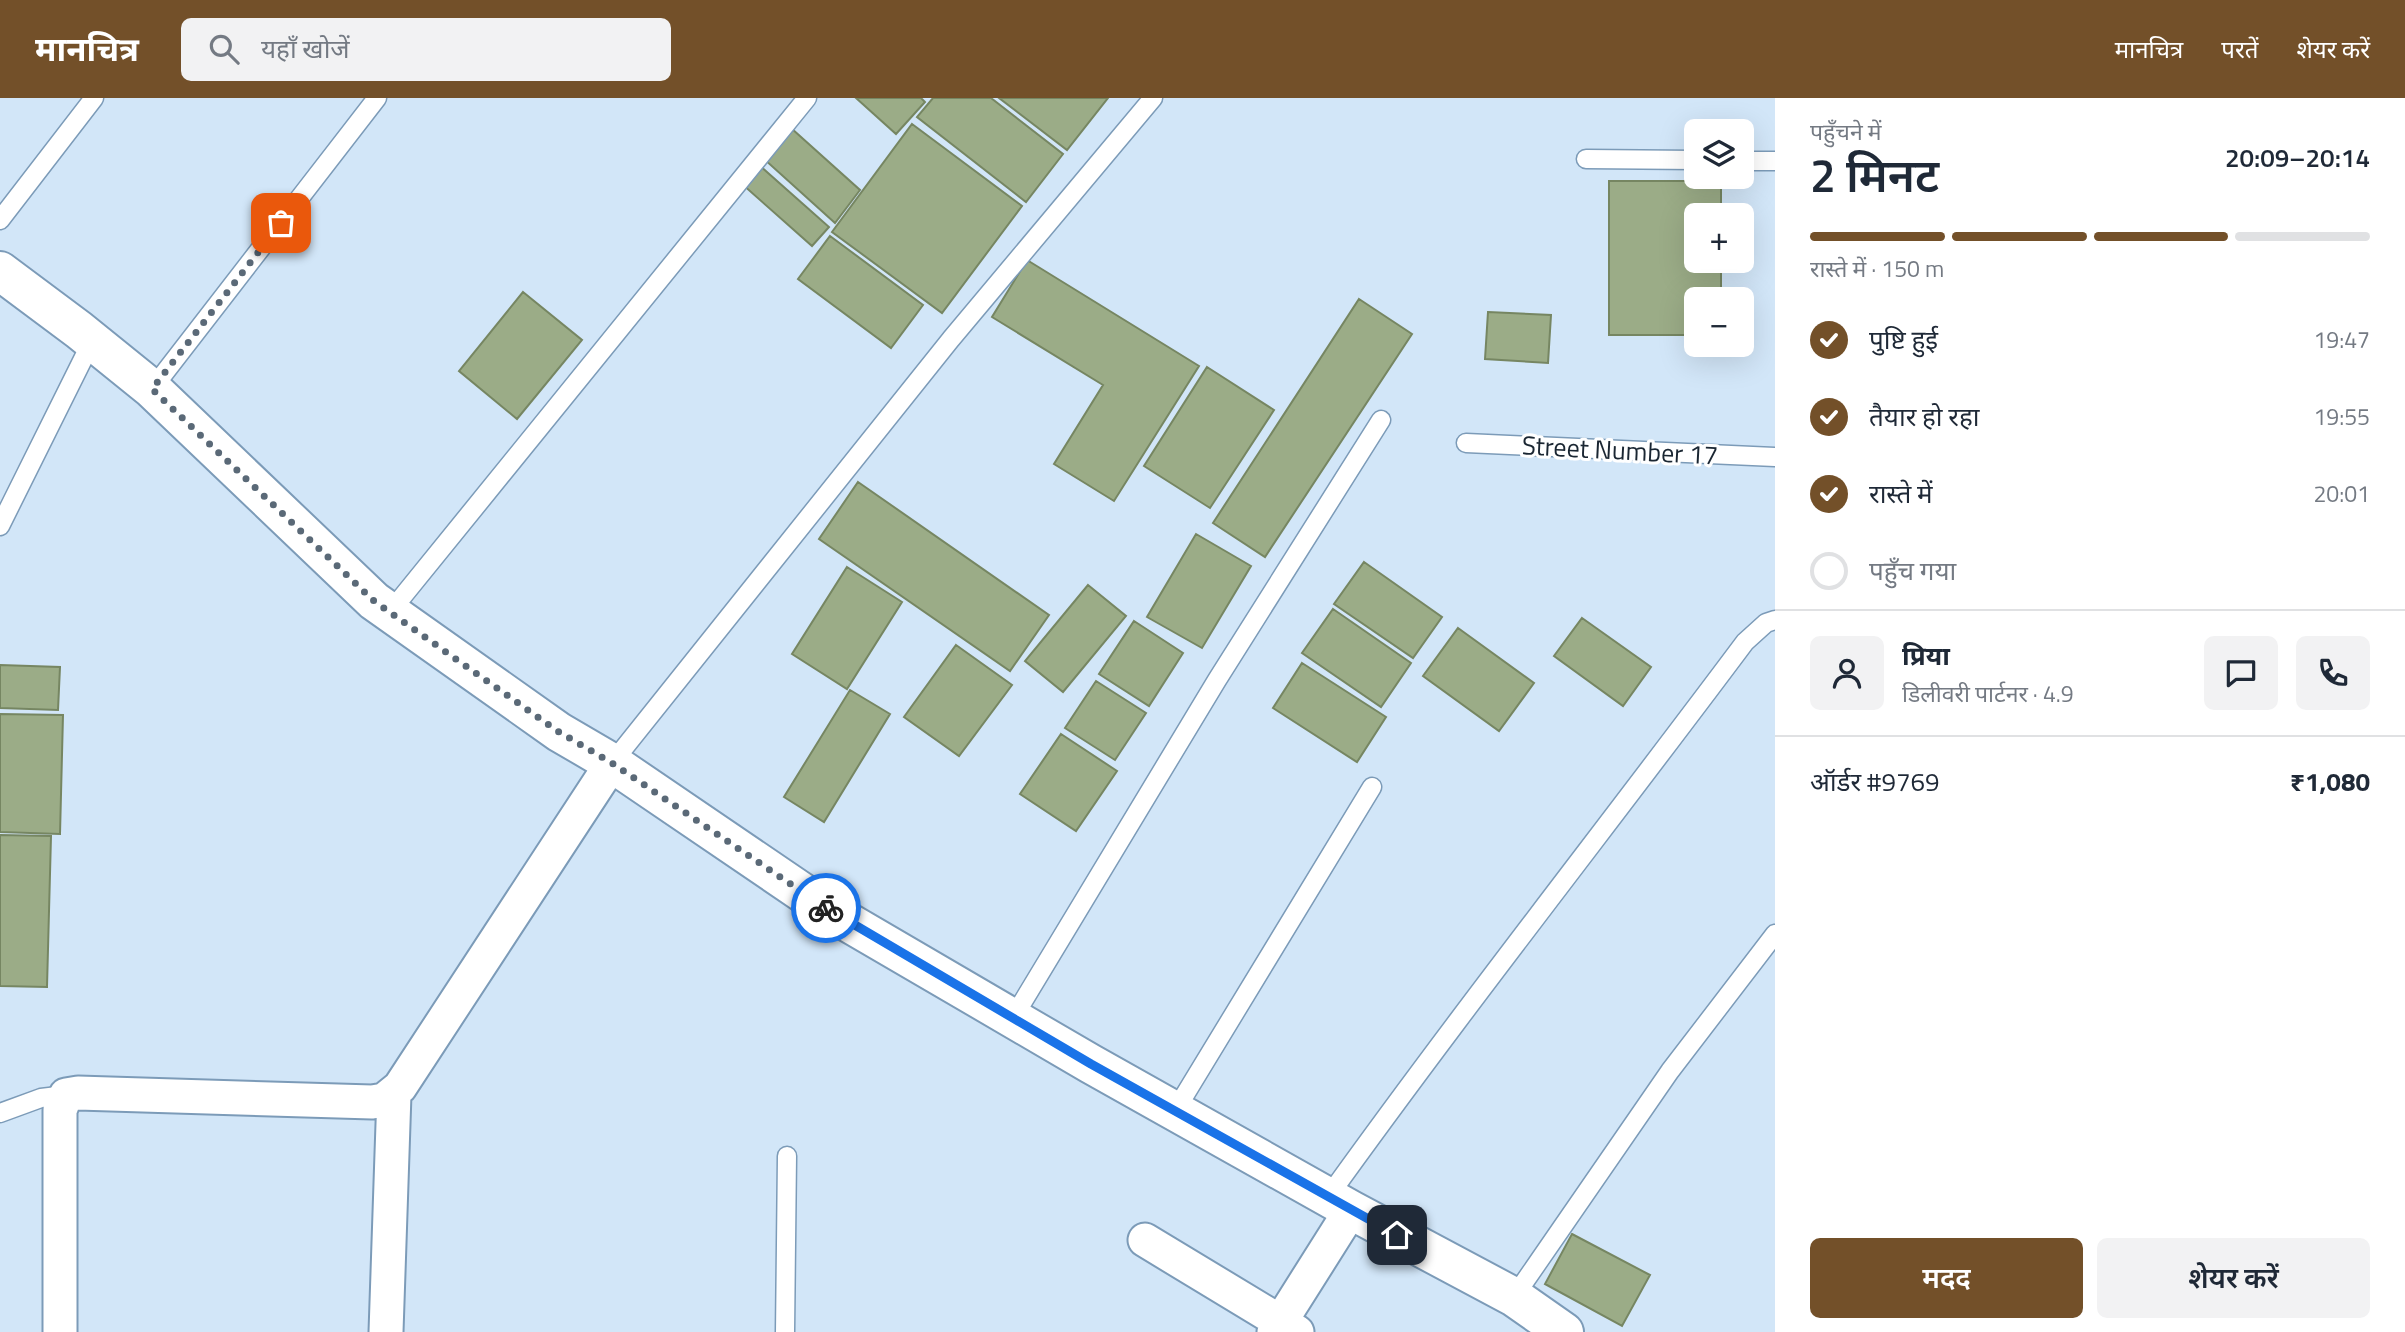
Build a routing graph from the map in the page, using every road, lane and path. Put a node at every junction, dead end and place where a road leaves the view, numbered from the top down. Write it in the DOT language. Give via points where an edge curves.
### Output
graph roads {
  1 [pos="94,98"];
  2 [pos="377,98"];
  3 [pos="807,98"];
  4 [pos="1153,98"];
  5 [pos="1586,159"];
  6 [pos="1684,160"];
  7 [pos="1754,161"];
  8 [pos="1775,161"];
  9 [pos="0,220"];
  10 [pos="0,271"];
  11 [pos="92,341"];
  12 [pos="152,389"];
  13 [pos="1381,420"];
  14 [pos="1466,443"];
  15 [pos="1775,457"];
  16 [pos="0,526"];
  17 [pos="390,612"];
  18 [pos="1775,620"];
  19 [pos="612,763"];
  20 [pos="1372,787"];
  21 [pos="1775,934"];
  22 [pos="1013,1018"];
  23 [pos="394,1094"];
  24 [pos="66,1095"];
  25 [pos="1174,1111"];
  26 [pos="0,1113"];
  27 [pos="786,1156"];
  28 [pos="1339,1204"];
  29 [pos="1145,1240"];
  30 [pos="1514,1297"];
  31 [pos="1284,1329"];
  32 [pos="60,1332"];
  33 [pos="386,1332"];
  34 [pos="785,1332"];
  35 [pos="1564,1332"];
  1 -- 9 [label="lane"];
  2 -- 12 [label="lane"];
  3 -- 17 [label="lane"];
  4 -- 19 [label="lane" via="951,339"];
  5 -- 6 [label="lane"];
  7 -- 8 [label="lane"];
  10 -- 11 [label="street"];
  11 -- 12 [label="street"];
  11 -- 16 [label="lane"];
  12 -- 17 [label="street"];
  13 -- 22 [label="lane"];
  14 -- 15 [label="lane, Street Number 17"];
  17 -- 19 [label="street" via="559,732"];
  18 -- 28 [label="lane" via="1745,642 1421,1068"];
  19 -- 22 [label="street" via="834,914"];
  19 -- 23 [label="street"];
  20 -- 25 [label="lane"];
  21 -- 30 [label="lane" via="1670,1071"];
  22 -- 25 [label="street"];
  23 -- 24 [label="street" via="372,1102"];
  23 -- 33 [label="street"];
  24 -- 26 [label="lane" via="41,1098"];
  24 -- 32 [label="street" via="60,1110"];
  25 -- 28 [label="street"];
  27 -- 34 [label="lane"];
  28 -- 30 [label="street"];
  28 -- 31 [label="street"];
  29 -- 31 [label="street"];
  30 -- 35 [label="street"];
}
